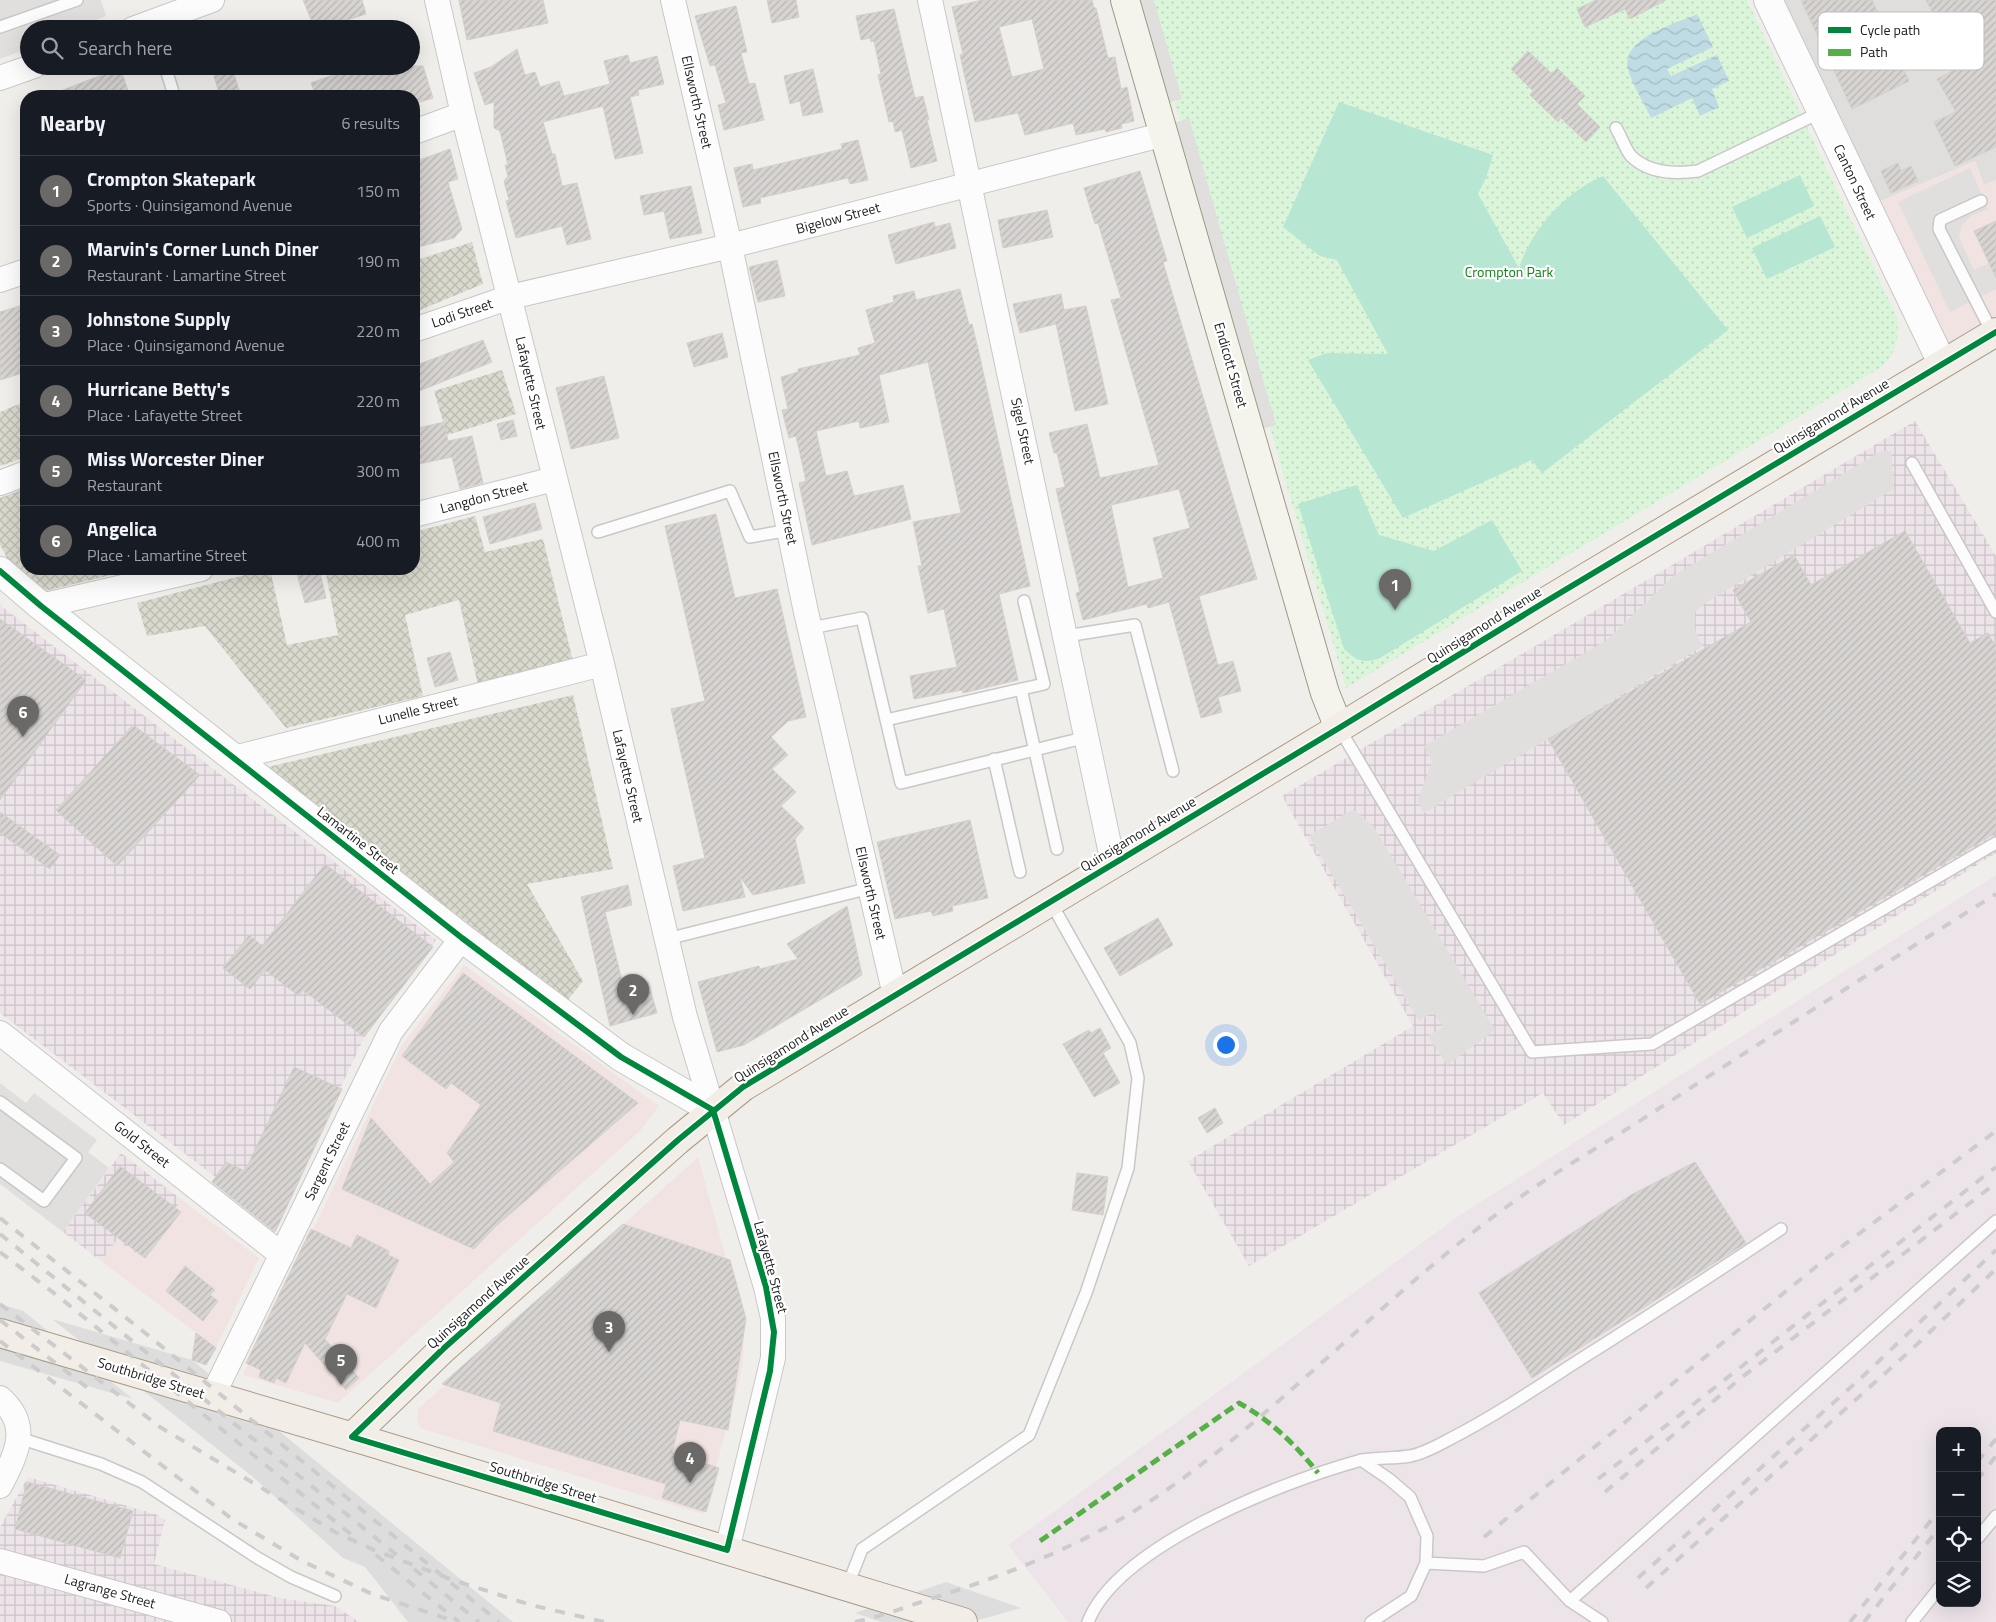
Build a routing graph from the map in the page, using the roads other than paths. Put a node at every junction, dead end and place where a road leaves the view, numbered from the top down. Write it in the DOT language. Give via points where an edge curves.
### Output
graph roads {
  1 [pos="77,0"];
  2 [pos="212,0"];
  3 [pos="437,0"];
  4 [pos="673,0"];
  5 [pos="930,0"];
  6 [pos="1125,0"];
  7 [pos="1768,0"];
  8 [pos="161,20"];
  9 [pos="0,27"];
  10 [pos="20,71"];
  11 [pos="168,75"];
  12 [pos="0,78"];
  13 [pos="172,90"];
  14 [pos="1821,112"];
  15 [pos="463,114"];
  16 [pos="1616,128"];
  17 [pos="420,130"];
  18 [pos="1165,134"];
  19 [pos="970,183"];
  20 [pos="1981,201"];
  21 [pos="730,246"];
  22 [pos="20,273"];
  23 [pos="0,280"];
  24 [pos="510,297"];
  25 [pos="420,328"];
  26 [pos="1994,333"];
  27 [pos="1942,363"];
  28 [pos="1912,464"];
  29 [pos="20,475"];
  30 [pos="554,479"];
  31 [pos="0,483"];
  32 [pos="420,513"];
  33 [pos="790,530"];
  34 [pos="598,532"];
  35 [pos="0,571"];
  36 [pos="175,575"];
  37 [pos="1024,601"];
  38 [pos="41,606"];
  39 [pos="1996,612"];
  40 [pos="811,628"];
  41 [pos="1066,636"];
  42 [pos="602,664"];
  43 [pos="1021,689"];
  44 [pos="886,720"];
  45 [pos="1340,728"];
  46 [pos="1087,737"];
  47 [pos="1034,749"];
  48 [pos="234,758"];
  49 [pos="994,759"];
  50 [pos="1173,771"];
  51 [pos="1996,842"];
  52 [pos="1057,849"];
  53 [pos="1113,863"];
  54 [pos="1020,872"];
  55 [pos="870,888"];
  56 [pos="1050,901"];
  57 [pos="462,938"];
  58 [pos="667,939"];
  59 [pos="895,994"];
  60 [pos="0,1033"];
  61 [pos="0,1104"];
  62 [pos="713,1110"];
  63 [pos="0,1169"];
  64 [pos="1996,1222"];
  65 [pos="1781,1229"];
  66 [pos="282,1255"];
  67 [pos="0,1333"];
  68 [pos="212,1396"];
  69 [pos="0,1398"];
  70 [pos="352,1437"];
  71 [pos="19,1438"];
  72 [pos="1361,1460"];
  73 [pos="0,1486"];
  74 [pos="1996,1516"];
  75 [pos="1981,1534"];
  76 [pos="727,1550"];
  77 [pos="0,1561"];
  78 [pos="1426,1563"];
  79 [pos="847,1587"];
  80 [pos="1936,1592"];
  81 [pos="335,1596"];
  82 [pos="1570,1601"];
  83 [pos="219,1622"];
  84 [pos="963,1622"];
  85 [pos="1088,1622"];
  86 [pos="1371,1622"];
  87 [pos="1602,1622"];
  88 [pos="1912,1622"];
  1 -- 9 [label="lane"];
  2 -- 8 [label="street"];
  3 -- 15 [label="street, Lafayette Street"];
  4 -- 21 [label="street, Ellsworth Street"];
  5 -- 19 [label="street, Sigel Street"];
  6 -- 18 [label="main road, Endicott Street"];
  7 -- 14 [label="street, Canton Street"];
  10 -- 12 [label="street"];
  11 -- 13 [label="lane"];
  14 -- 16 [label="lane" via="1698,171 1684,173 1653,170 1631,156"];
  14 -- 27 [label="street, Canton Street"];
  15 -- 17 [label="street"];
  15 -- 24 [label="street, Lafayette Street"];
  18 -- 19 [label="street, Bigelow Street"];
  18 -- 45 [label="main road, Endicott Street" via="1325,693"];
  19 -- 21 [label="street, Bigelow Street"];
  19 -- 41 [label="street, Sigel Street"];
  20 -- 26 [label="lane" via="1940,220 1939,228"];
  21 -- 24 [label="street, Bigelow Street"];
  21 -- 33 [label="street, Ellsworth Street"];
  22 -- 23 [label="street"];
  24 -- 25 [label="street, Lodi Street"];
  24 -- 30 [label="street, Lafayette Street"];
  26 -- 27 [label="main road, Quinsigamond Avenue"];
  27 -- 45 [label="main road, Quinsigamond Avenue"];
  28 -- 39 [label="lane"];
  29 -- 31 [label="street"];
  30 -- 32 [label="street, Langdon Street"];
  30 -- 42 [label="street, Lafayette Street"];
  33 -- 34 [label="lane" via="750,537 730,492"];
  33 -- 40 [label="street, Ellsworth Street"];
  35 -- 38 [label="street, Lamartine Street"];
  36 -- 38 [label="street"];
  37 -- 43 [label="lane" via="1044,684"];
  38 -- 48 [label="street, Lamartine Street"];
  40 -- 44 [label="lane" via="862,618"];
  40 -- 55 [label="street, Ellsworth Street"];
  41 -- 46 [label="street, Sigel Street"];
  41 -- 50 [label="lane" via="1135,625"];
  42 -- 48 [label="street, Lunelle Street"];
  42 -- 58 [label="street, Lafayette Street"];
  43 -- 44 [label="lane"];
  43 -- 47 [label="lane"];
  44 -- 49 [label="lane" via="901,783"];
  45 -- 51 [label="lane" via="1532,1052 1652,1044"];
  45 -- 53 [label="main road, Quinsigamond Avenue"];
  46 -- 47 [label="lane"];
  46 -- 53 [label="street, Sigel Street"];
  47 -- 49 [label="lane"];
  47 -- 52 [label="lane"];
  48 -- 57 [label="street, Lamartine Street"];
  49 -- 54 [label="lane"];
  53 -- 56 [label="main road, Quinsigamond Avenue"];
  55 -- 58 [label="lane"];
  55 -- 59 [label="street, Ellsworth Street"];
  56 -- 59 [label="main road, Quinsigamond Avenue"];
  56 -- 79 [label="lane" via="1130,1043 1138,1078 1128,1168 1086,1293 1029,1435 862,1549"];
  57 -- 62 [label="street, Lamartine Street" via="621,1057"];
  57 -- 66 [label="street, Sargent Street" via="390,1031"];
  58 -- 62 [label="street, Lafayette Street" via="692,1043"];
  59 -- 62 [label="main road, Quinsigamond Avenue" via="770,1070"];
  60 -- 66 [label="street, Gold Street"];
  61 -- 63 [label="lane" via="76,1158 44,1201"];
  62 -- 70 [label="main road, Quinsigamond Avenue" via="444,1349"];
  62 -- 76 [label="street, Lafayette Street" via="766,1288 774,1332 770,1371"];
  64 -- 82 [label="lane"];
  65 -- 72 [label="lane" via="1506,1408 1447,1441 1412,1456"];
  66 -- 68 [label="street, Sargent Street"];
  67 -- 68 [label="main road, Southbridge Street"];
  68 -- 70 [label="main road, Southbridge Street"];
  69 -- 71 [label="street" via="14,1413 19,1425"];
  70 -- 76 [label="main road, Southbridge Street"];
  71 -- 73 [label="street"];
  71 -- 81 [label="lane" via="101,1464 142,1482 256,1557"];
  72 -- 78 [label="lane" via="1410,1497 1427,1536"];
  72 -- 85 [label="lane" via="1293,1482 1180,1535 1148,1554 1128,1572 1105,1595"];
  74 -- 75 [label="lane"];
  76 -- 79 [label="main road, Southbridge Street"];
  77 -- 83 [label="street, Lagrange Street"];
  78 -- 82 [label="lane" via="1484,1566 1524,1552"];
  78 -- 86 [label="lane" via="1411,1596"];
  79 -- 84 [label="main road, Southbridge Street"];
  80 -- 88 [label="lane"];
  82 -- 87 [label="lane"];
}
